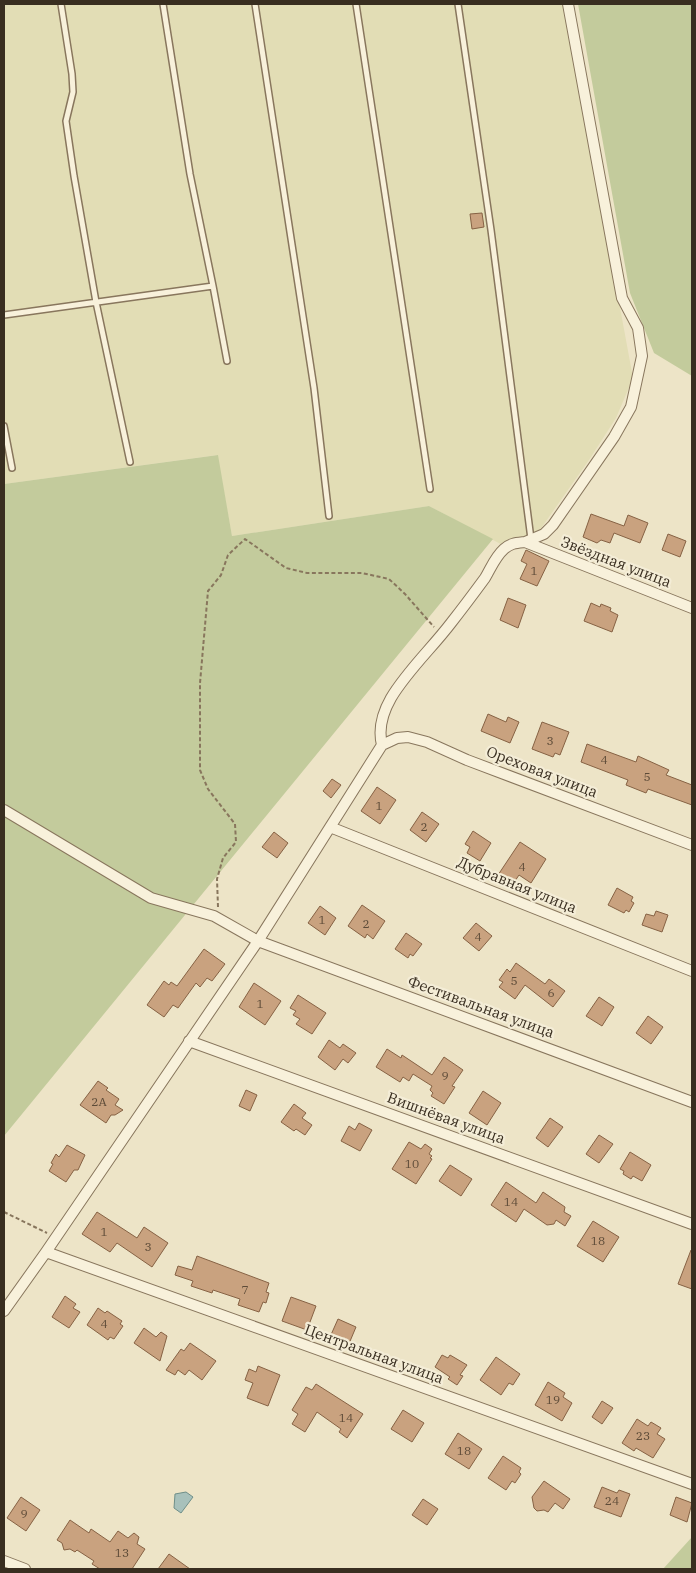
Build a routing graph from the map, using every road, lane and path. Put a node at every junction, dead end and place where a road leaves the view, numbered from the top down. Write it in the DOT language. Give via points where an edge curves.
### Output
graph roads {
  1 [pos="61,4"];
  2 [pos="162,4"];
  3 [pos="254,4"];
  4 [pos="356,4"];
  5 [pos="458,4"];
  6 [pos="568,4"];
  7 [pos="213,286"];
  8 [pos="96,302"];
  9 [pos="4,315"];
  10 [pos="227,361"];
  11 [pos="4,426"];
  12 [pos="130,462"];
  13 [pos="12,468"];
  14 [pos="430,488"];
  15 [pos="329,516"];
  16 [pos="528,542"];
  17 [pos="692,608"];
  18 [pos="442,635"];
  19 [pos="382,744"];
  20 [pos="4,810"];
  21 [pos="330,827"];
  22 [pos="692,846"];
  23 [pos="214,916"];
  24 [pos="258,940"];
  25 [pos="692,971"];
  26 [pos="189,1041"];
  27 [pos="692,1102"];
  28 [pos="4,1212"];
  29 [pos="692,1224"];
  30 [pos="55,1238"];
  31 [pos="46,1252"];
  32 [pos="4,1311"];
  33 [pos="692,1484"];
  34 [pos="4,1561"];
  35 [pos="25,1569"];
  1 -- 8 [label="lane" via="73,92 66,121"];
  2 -- 7 [label="lane" via="190,174"];
  3 -- 15 [label="lane" via="314,388"];
  4 -- 14 [label="lane"];
  5 -- 16 [label="lane" via="491,230"];
  6 -- 16 [label="street" via="622,298 638,328 642,356 631,407 614,438 553,525"];
  7 -- 8 [label="lane"];
  7 -- 10 [label="lane"];
  8 -- 9 [label="lane"];
  8 -- 12 [label="lane"];
  11 -- 13 [label="lane"];
  16 -- 17 [label="street, Звёздная улица"];
  16 -- 18 [label="street" via="512,543 499,555"];
  18 -- 19 [label="street" via="390,698 382,716 379,735"];
  18 -- 23 [label="path" via="389,580 362,573 306,573 286,568 245,539 228,555 220,575 208,591 200,683 200,770 208,789 235,824 236,842 223,858 217,879 218,907"];
  19 -- 21 [label="street"];
  19 -- 22 [label="street, Ореховая улица" via="408,737 426,742"];
  20 -- 23 [label="street, Фестивальная улица" via="151,898"];
  21 -- 24 [label="street"];
  21 -- 25 [label="street, Дубравная улица"];
  23 -- 24 [label="street, Фестивальная улица"];
  24 -- 26 [label="street"];
  24 -- 27 [label="street, Фестивальная улица"];
  26 -- 29 [label="street, Вишнёвая улица"];
  26 -- 30 [label="street"];
  28 -- 30 [label="path"];
  30 -- 31 [label="street"];
  31 -- 32 [label="street"];
  31 -- 33 [label="street, Центральная улица"];
  34 -- 35 [label="street"];
}
